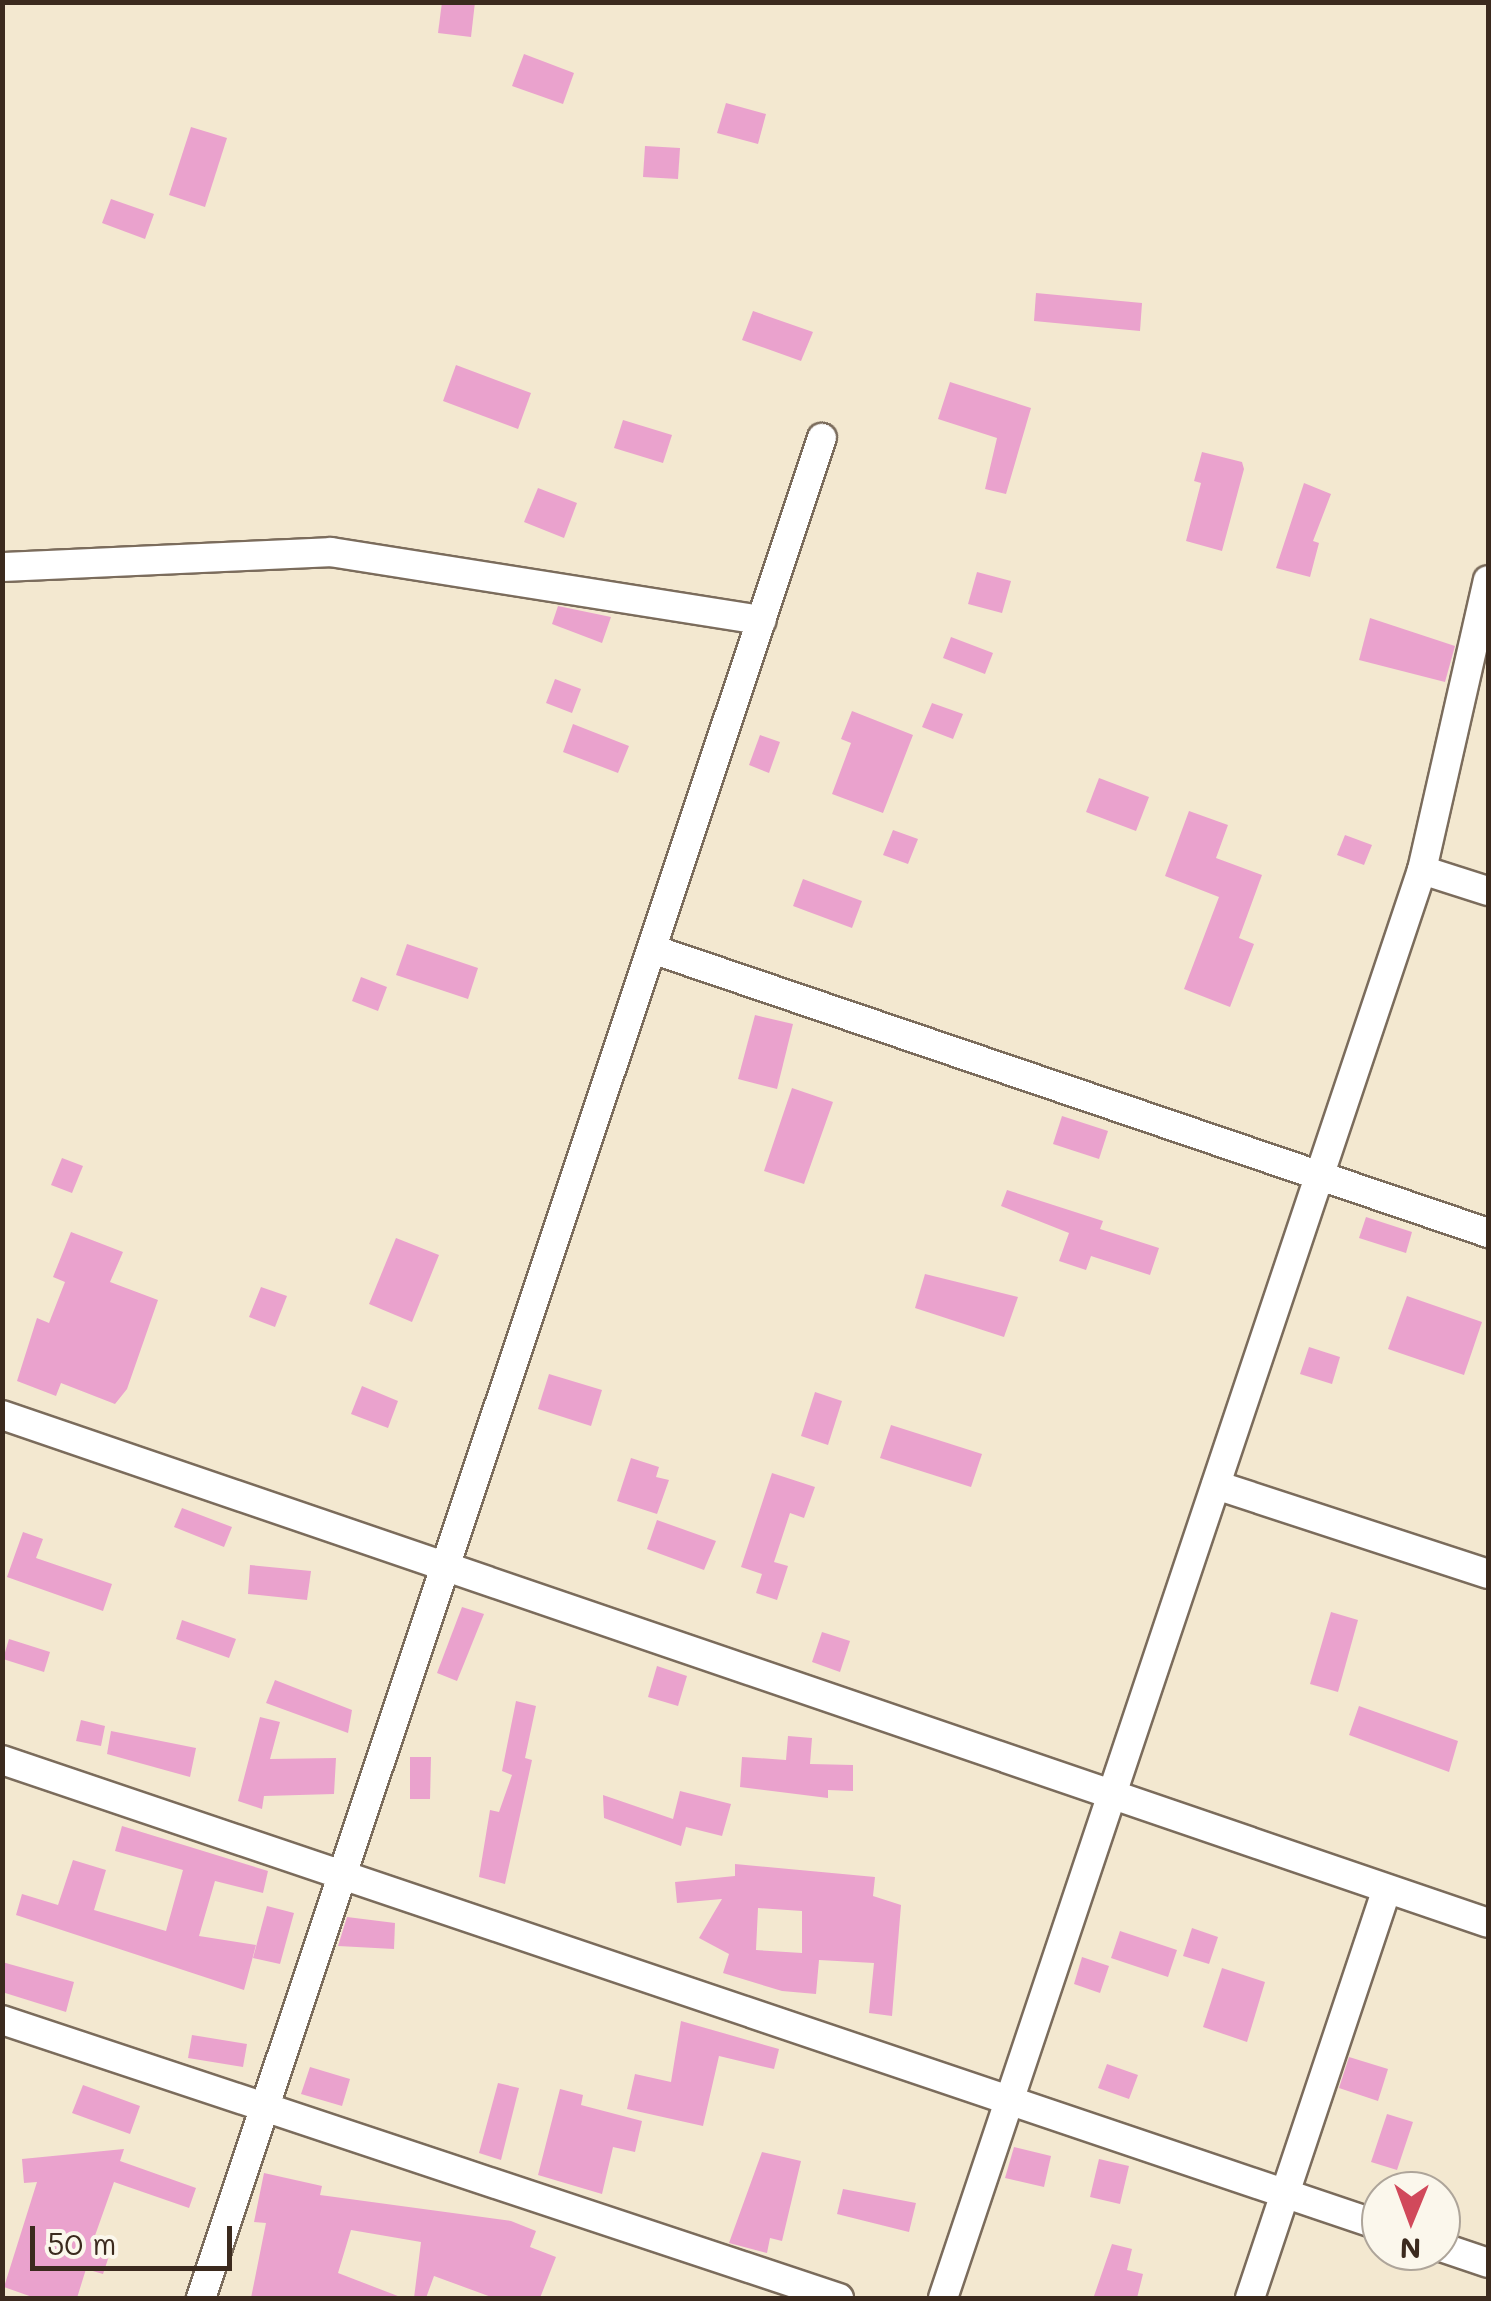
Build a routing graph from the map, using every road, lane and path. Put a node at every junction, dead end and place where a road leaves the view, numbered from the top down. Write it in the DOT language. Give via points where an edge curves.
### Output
graph roads {
  1 [pos="822,438"];
  2 [pos="2,567"];
  3 [pos="1488,580"];
  4 [pos="762,620"];
  5 [pos="1422,870"];
  6 [pos="1488,891"];
  7 [pos="652,949"];
  8 [pos="1320,1176"];
  9 [pos="1488,1233"];
  10 [pos="2,1415"];
  11 [pos="1216,1485"];
  12 [pos="446,1568"];
  13 [pos="1488,1574"];
  14 [pos="2,1760"];
  15 [pos="1112,1796"];
  16 [pos="343,1875"];
  17 [pos="1387,1889"];
  18 [pos="1488,1924"];
  19 [pos="2,2020"];
  20 [pos="1010,2100"];
  21 [pos="265,2107"];
  22 [pos="1285,2194"];
  23 [pos="1361,2219"];
  24 [pos="1461,2254"];
  25 [pos="1488,2263"];
  26 [pos="201,2298"];
  27 [pos="839,2298"];
  28 [pos="943,2298"];
  29 [pos="1250,2298"];
  1 -- 4 [label="street"];
  2 -- 4 [label="street" via="331,552"];
  3 -- 5 [label="street"];
  4 -- 7 [label="street"];
  5 -- 6 [label="street"];
  5 -- 8 [label="street"];
  7 -- 8 [label="street"];
  7 -- 12 [label="street"];
  8 -- 9 [label="street"];
  8 -- 11 [label="street"];
  10 -- 12 [label="street"];
  11 -- 13 [label="street"];
  11 -- 15 [label="street"];
  12 -- 15 [label="street"];
  12 -- 16 [label="street"];
  14 -- 16 [label="street"];
  15 -- 17 [label="street"];
  15 -- 20 [label="street"];
  16 -- 20 [label="street"];
  16 -- 21 [label="street"];
  17 -- 18 [label="street"];
  17 -- 22 [label="street"];
  19 -- 21 [label="street"];
  20 -- 22 [label="street"];
  20 -- 28 [label="street"];
  21 -- 26 [label="street"];
  21 -- 27 [label="street"];
  22 -- 23 [label="street"];
  22 -- 29 [label="street"];
  24 -- 25 [label="street"];
}
